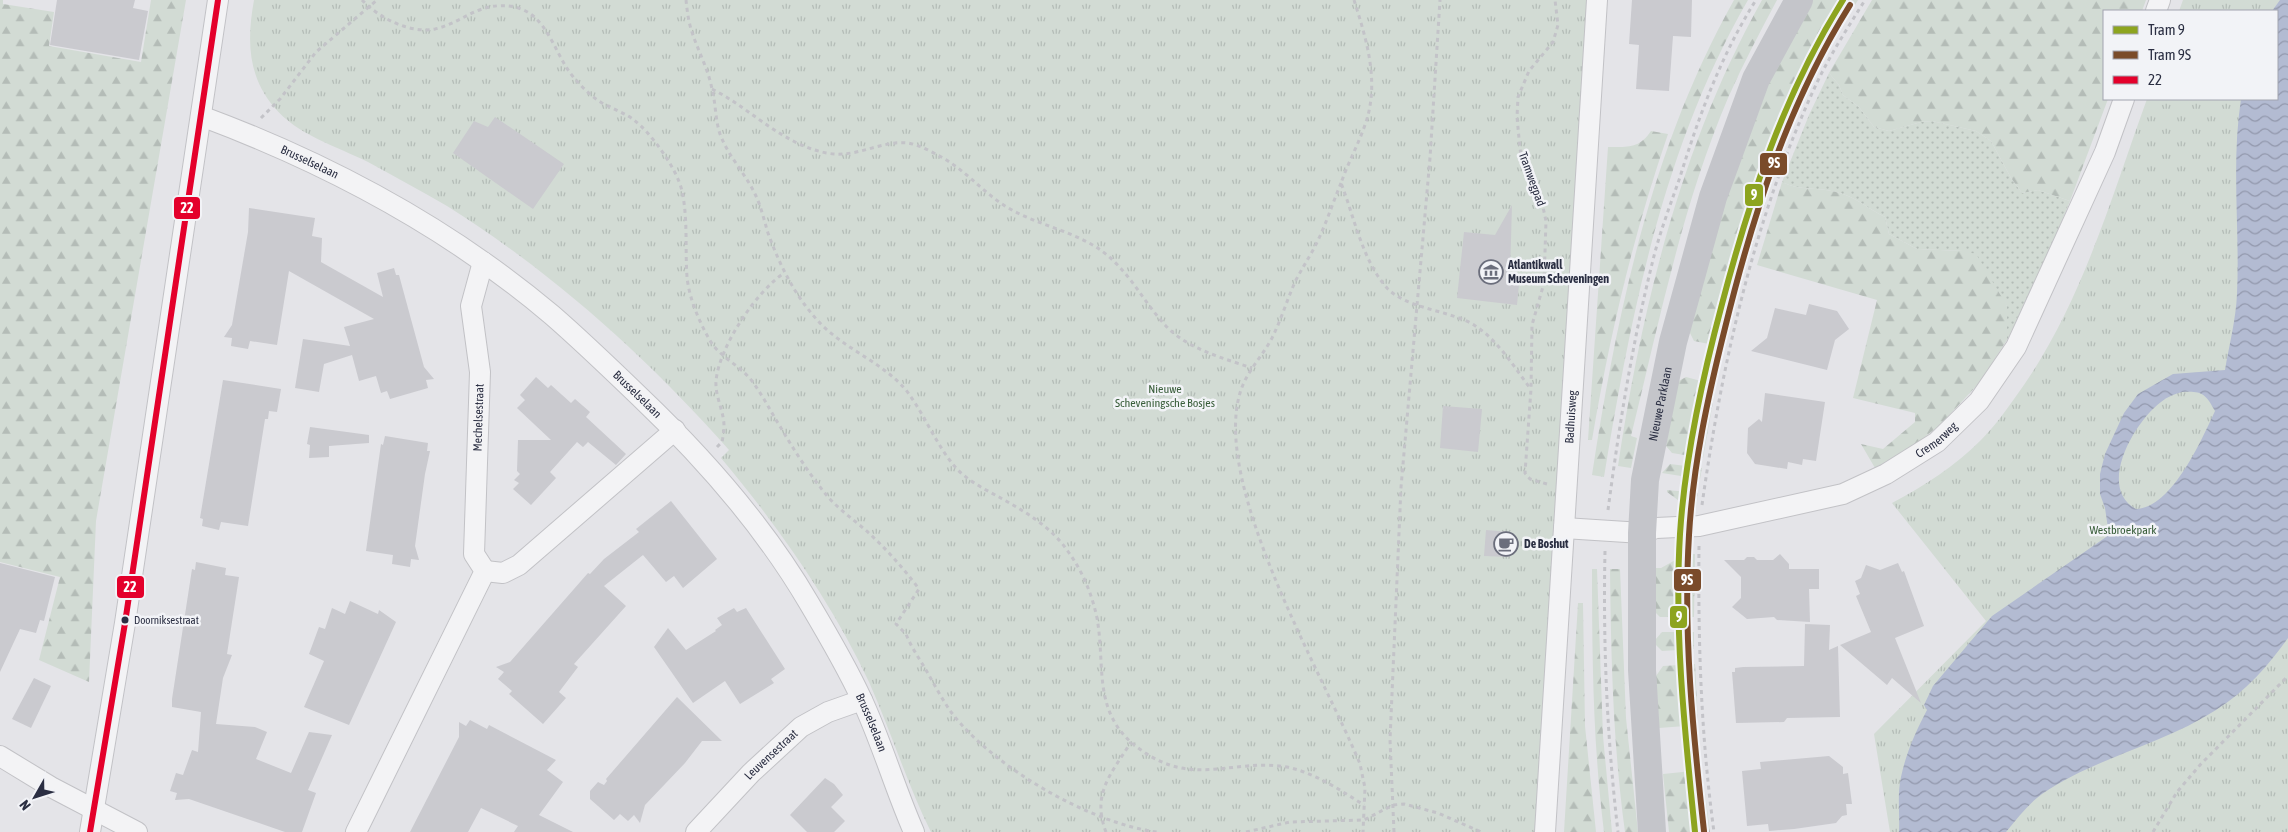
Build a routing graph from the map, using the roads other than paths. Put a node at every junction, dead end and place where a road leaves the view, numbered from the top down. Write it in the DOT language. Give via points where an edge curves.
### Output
graph roads {
  1 [pos="218,0"];
  2 [pos="1597,0"];
  3 [pos="1799,0"];
  4 [pos="2124,100"];
  5 [pos="202,116"];
  6 [pos="483,262"];
  7 [pos="675,430"];
  8 [pos="1564,528"];
  9 [pos="1642,533"];
  10 [pos="485,571"];
  11 [pos="862,700"];
  12 [pos="0,756"];
  13 [pos="93,810"];
  14 [pos="90,832"];
  15 [pos="137,832"];
  16 [pos="356,832"];
  17 [pos="696,832"];
  18 [pos="914,832"];
  19 [pos="1545,832"];
  20 [pos="1652,832"];
  1 -- 5 [label="street"];
  2 -- 8 [label="street, Badhuisweg"];
  3 -- 9 [label="main road, Nieuwe Parklaan" via="1756,79 1704,225 1673,342 1645,480"];
  4 -- 9 [label="street, Cremerweg" via="2105,152 2016,347 1979,401 1937,442 1886,474 1843,494 1699,526 1656,528"];
  5 -- 6 [label="street, Brusselselaan" via="247,133 396,206"];
  5 -- 13 [label="street" via="125,623"];
  6 -- 7 [label="street, Brusselselaan" via="587,345"];
  6 -- 10 [label="street, Mechelsestraat" via="471,306 480,372 474,554"];
  7 -- 10 [label="street" via="518,565 503,573"];
  7 -- 11 [label="street, Brusselselaan" via="779,556 809,603"];
  8 -- 9 [label="street, Cremerweg"];
  8 -- 19 [label="street, Badhuisweg"];
  9 -- 20 [label="main road, Nieuwe Parklaan" via="1642,670"];
  10 -- 16 [label="street"];
  11 -- 17 [label="street, Leuvensestraat" via="828,712 802,727 751,773"];
  11 -- 18 [label="street, Brusselselaan"];
  12 -- 13 [label="street"];
  13 -- 14 [label="street"];
  13 -- 15 [label="street"];
}
